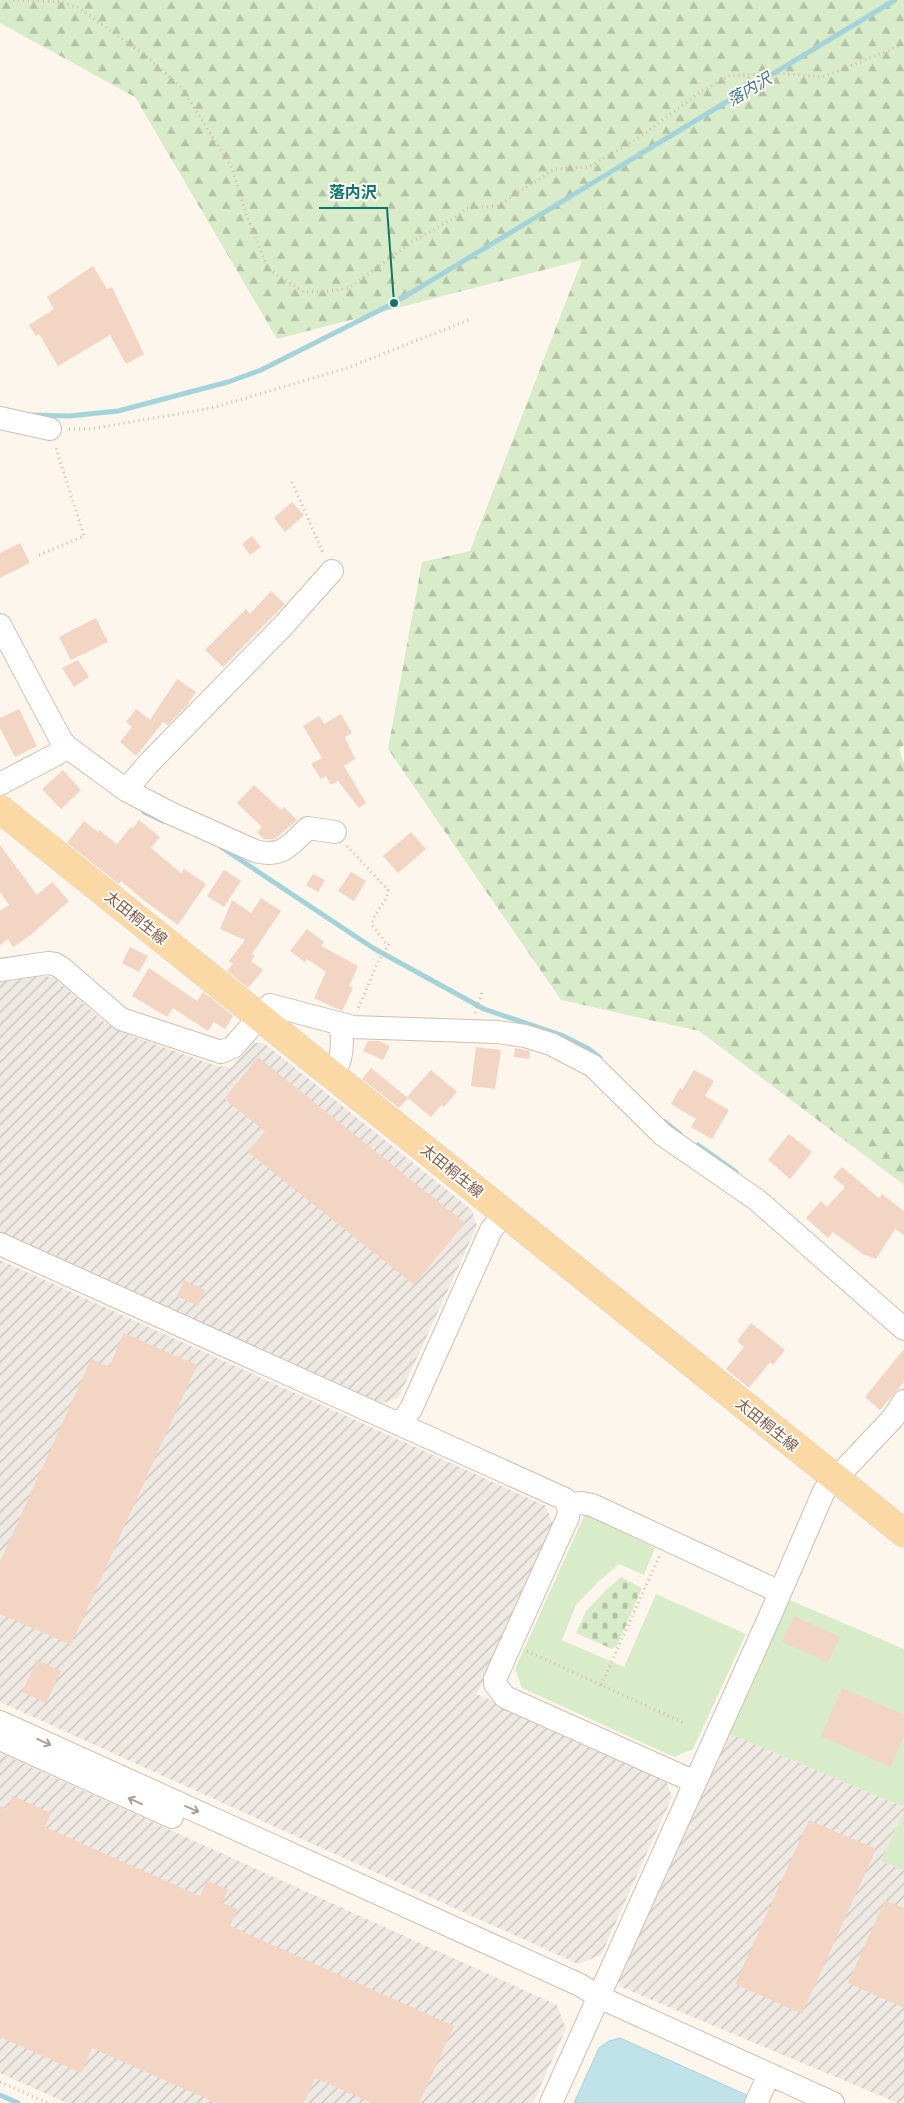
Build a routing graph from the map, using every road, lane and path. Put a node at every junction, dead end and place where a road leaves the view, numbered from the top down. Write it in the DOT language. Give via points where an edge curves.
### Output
graph roads {
  1 [pos="13,0"];
  2 [pos="904,44"];
  3 [pos="469,320"];
  4 [pos="0,418"];
  5 [pos="50,429"];
  6 [pos="292,482"];
  7 [pos="39,555"];
  8 [pos="332,571"];
  9 [pos="0,625"];
  10 [pos="62,750"];
  11 [pos="0,785"];
  12 [pos="126,790"];
  13 [pos="0,794"];
  14 [pos="0,809"];
  15 [pos="335,832"];
  16 [pos="0,970"];
  17 [pos="482,992"];
  18 [pos="475,1012"];
  19 [pos="259,1017"];
  20 [pos="347,1025"];
  21 [pos="334,1075"];
  22 [pos="505,1213"];
  23 [pos="0,1244"];
  24 [pos="904,1329"];
  25 [pos="899,1409"];
  26 [pos="400,1424"];
  27 [pos="835,1479"];
  28 [pos="568,1504"];
  29 [pos="904,1533"];
  30 [pos="668,1539"];
  31 [pos="780,1592"];
  32 [pos="510,1644"];
  33 [pos="601,1685"];
  34 [pos="0,1722"];
  35 [pos="684,1722"];
  36 [pos="0,1739"];
  37 [pos="696,1782"];
  38 [pos="598,1997"];
  39 [pos="769,2075"];
  40 [pos="0,2082"];
  41 [pos="48,2103"];
  42 [pos="551,2103"];
  43 [pos="756,2103"];
  44 [pos="833,2103"];
  1 -- 2 [label="path" via="61,2 79,8 146,56 181,86 232,168 268,269 304,292 348,288 467,208 498,206 554,169 589,167 640,137 702,91 729,76 784,74 823,77"];
  3 -- 5 [label="path" via="347,368 212,408 90,429"];
  4 -- 5 [label="street"];
  5 -- 7 [label="path" via="84,536"];
  6 -- 8 [label="path"];
  8 -- 12 [label="street"];
  9 -- 10 [label="street" via="61,740"];
  10 -- 11 [label="street"];
  10 -- 12 [label="street"];
  11 -- 13 [label="street"];
  12 -- 15 [label="street" via="170,814 267,854 281,851 308,828"];
  14 -- 19 [label="main road, 太田桐生線"];
  15 -- 20 [label="path" via="388,890 387,900 373,917 372,925 389,944"];
  16 -- 19 [label="street" via="55,964 120,1018 221,1052 233,1047"];
  17 -- 18 [label="path"];
  19 -- 20 [label="street" via="270,1005"];
  19 -- 21 [label="main road, 太田桐生線"];
  20 -- 21 [label="street"];
  20 -- 24 [label="street" via="526,1036 551,1044 592,1066 663,1135 757,1200"];
  21 -- 22 [label="main road, 太田桐生線"];
  22 -- 26 [label="street" via="492,1230 410,1409"];
  22 -- 27 [label="main road, 太田桐生線"];
  23 -- 26 [label="street"];
  25 -- 27 [label="street"];
  26 -- 28 [label="street" via="559,1496"];
  27 -- 29 [label="main road, 太田桐生線"];
  27 -- 31 [label="street" via="824,1491"];
  28 -- 30 [label="street" via="592,1505"];
  28 -- 32 [label="street" via="568,1518"];
  30 -- 31 [label="street"];
  30 -- 33 [label="path"];
  31 -- 37 [label="street"];
  32 -- 33 [label="path"];
  32 -- 37 [label="street" via="495,1679 497,1688 505,1697"];
  33 -- 35 [label="path"];
  34 -- 38 [label="street, one-way" via="580,1985"];
  38 -- 36 [label="street, one-way" via="575,1992 346,1889 268,1861"];
  37 -- 38 [label="street"];
  38 -- 39 [label="street"];
  38 -- 42 [label="street"];
  39 -- 43 [label="street"];
  39 -- 44 [label="street"];
  40 -- 41 [label="path"];
}
